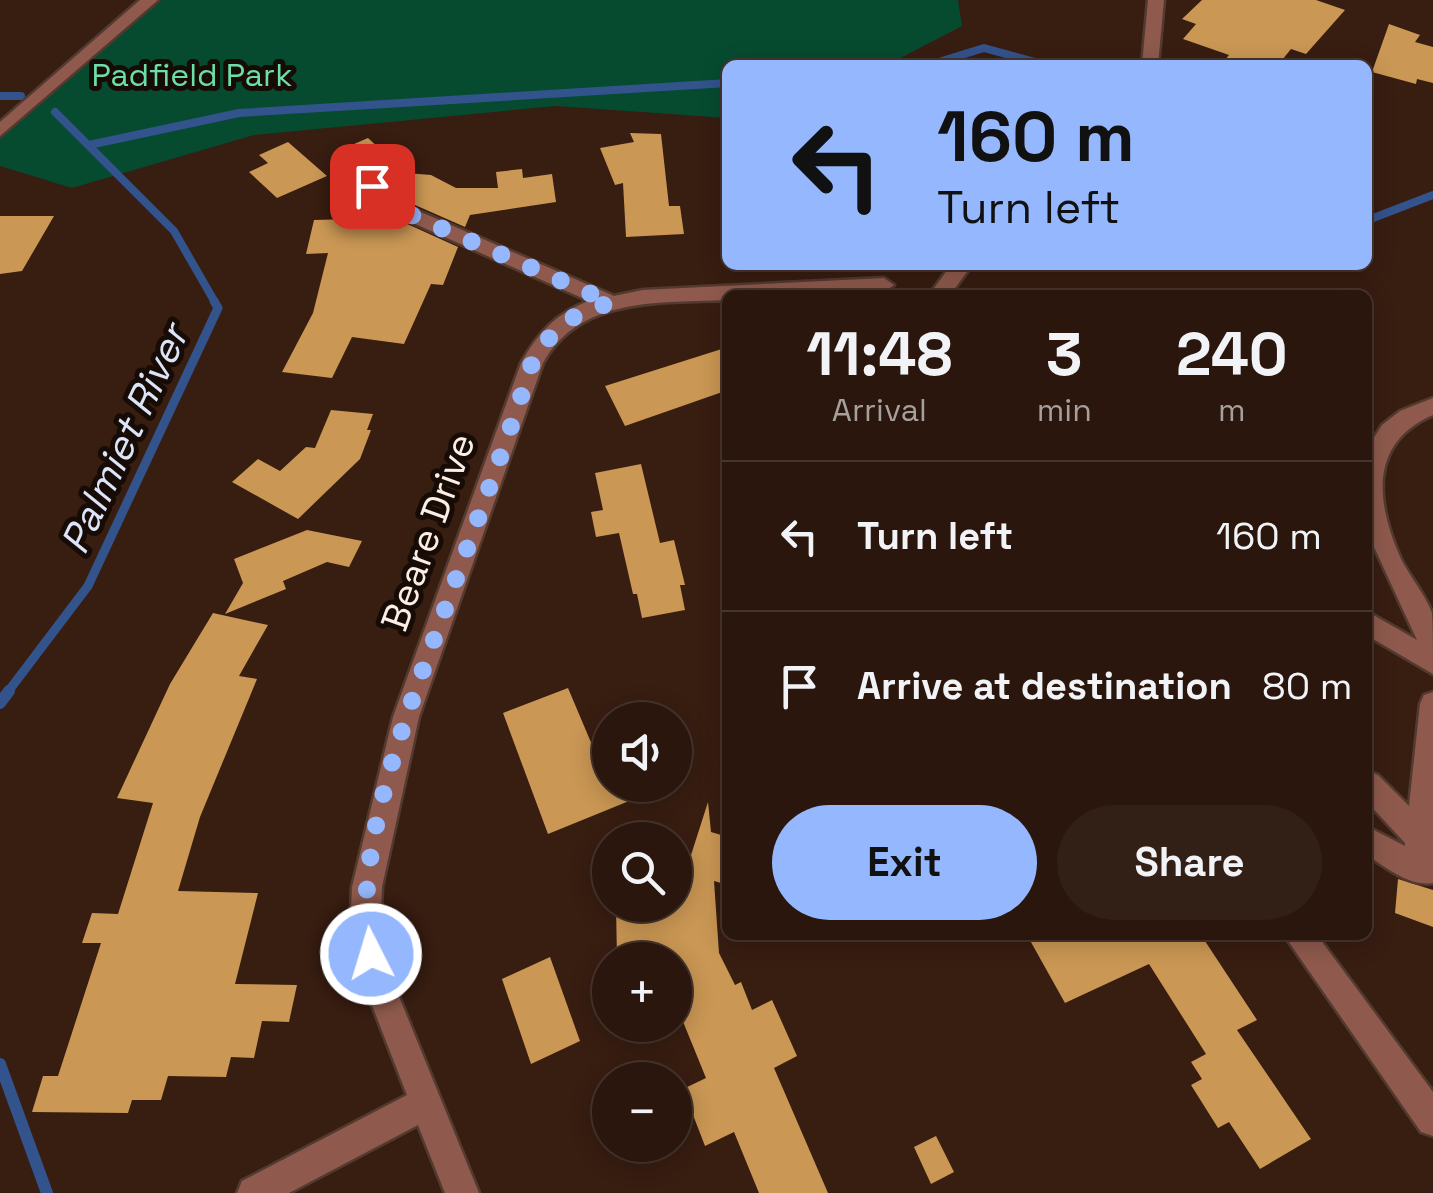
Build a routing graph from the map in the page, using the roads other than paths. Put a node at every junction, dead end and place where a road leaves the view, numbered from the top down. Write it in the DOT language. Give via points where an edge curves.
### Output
graph roads {
  1 [pos="150,0"];
  2 [pos="1156,0"];
  3 [pos="1150,60"];
  4 [pos="0,132"];
  5 [pos="377,168"];
  6 [pos="958,270"];
  7 [pos="888,282"];
  8 [pos="757,290"];
  9 [pos="943,290"];
  10 [pos="722,292"];
  11 [pos="612,303"];
  12 [pos="1433,406"];
  13 [pos="1372,465"];
  14 [pos="1372,489"];
  15 [pos="1372,625"];
  16 [pos="1433,650"];
  17 [pos="1433,663"];
  18 [pos="1433,704"];
  19 [pos="1372,789"];
  20 [pos="1372,842"];
  21 [pos="1426,857"];
  22 [pos="1303,940"];
  23 [pos="428,1102"];
  24 [pos="1433,1120"];
  25 [pos="254,1193"];
  26 [pos="462,1193"];
  1 -- 4 [label="street"];
  2 -- 3 [label="street"];
  5 -- 11 [label="street" via="375,199"];
  6 -- 9 [label="street"];
  7 -- 8 [label="street, Beare Drive"];
  10 -- 11 [label="street, Beare Drive"];
  11 -- 23 [label="street, Beare Drive" via="564,322 532,363 406,717 382,804 366,931 382,994"];
  12 -- 13 [label="street" via="1394,425"];
  14 -- 16 [label="street" via="1389,558"];
  15 -- 17 [label="street"];
  18 -- 21 [label="street"];
  19 -- 21 [label="street"];
  20 -- 21 [label="street"];
  22 -- 24 [label="street"];
  23 -- 25 [label="street"];
  23 -- 26 [label="street, Beare Drive"];
}
